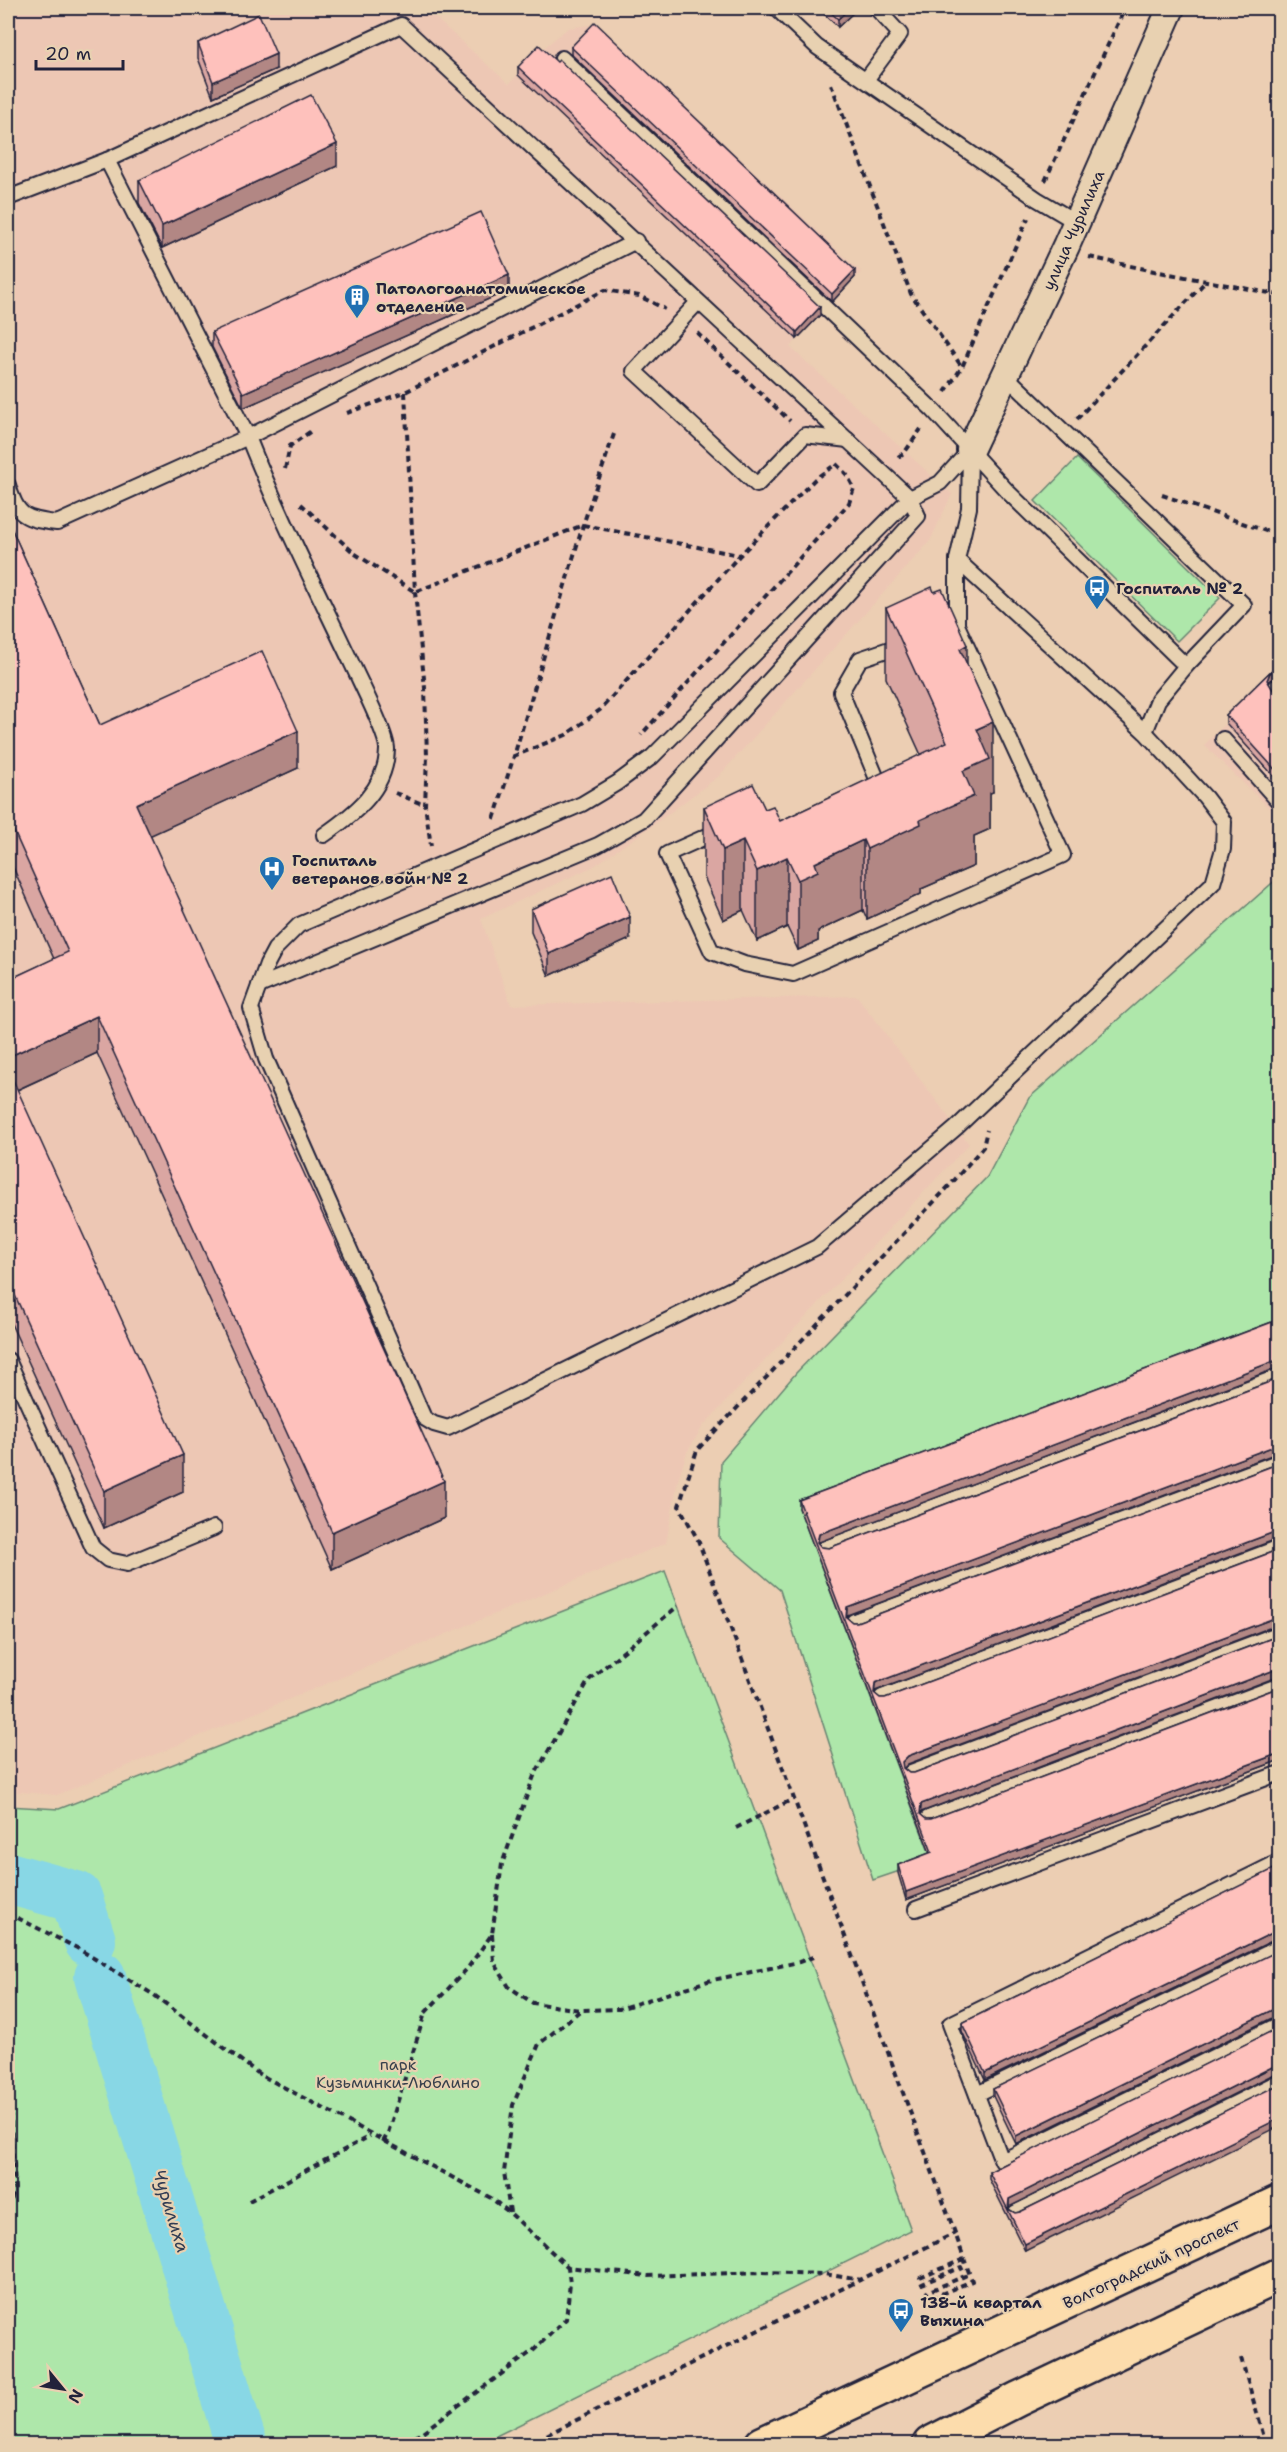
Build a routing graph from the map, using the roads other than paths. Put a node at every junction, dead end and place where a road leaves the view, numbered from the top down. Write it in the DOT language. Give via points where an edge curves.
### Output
graph roads {
  1 [pos="776,8"];
  2 [pos="876,8"];
  3 [pos="1172,8"];
  4 [pos="562,58"];
  5 [pos="866,80"];
  6 [pos="108,160"];
  7 [pos="8,198"];
  8 [pos="1076,222"];
  9 [pos="636,241"];
  10 [pos="698,302"];
  11 [pos="1006,376"];
  12 [pos="248,437"];
  13 [pos="848,440"];
  14 [pos="970,450"];
  15 [pos="8,485"];
  16 [pos="910,498"];
  17 [pos="957,560"];
  18 [pos="914,640"];
  19 [pos="1186,666"];
  20 [pos="1145,732"];
  21 [pos="1223,739"];
  22 [pos="872,797"];
  23 [pos="1280,803"];
  24 [pos="729,827"];
  25 [pos="324,835"];
  26 [pos="259,986"];
  27 [pos="8,1360"];
  28 [pos="1280,1376"];
  29 [pos="1280,1461"];
  30 [pos="214,1528"];
  31 [pos="826,1547"];
  32 [pos="1280,1547"];
  33 [pos="854,1621"];
  34 [pos="1280,1633"];
  35 [pos="1280,1686"];
  36 [pos="882,1697"];
  37 [pos="911,1772"];
  38 [pos="1280,1773"];
  39 [pos="928,1818"];
  40 [pos="1280,1862"];
  41 [pos="916,1909"];
  42 [pos="1280,1947"];
  43 [pos="1280,2024"];
  44 [pos="1280,2081"];
  45 [pos="977,2094"];
  46 [pos="1280,2202"];
  47 [pos="1016,2212"];
  48 [pos="1280,2275"];
  49 [pos="762,2445"];
  50 [pos="930,2445"];
  1 -- 5 [label="lane" via="817,47"];
  2 -- 5 [label="lane" via="900,34"];
  3 -- 8 [label="street, улица Чурилиха"];
  4 -- 14 [label="lane" via="933,410"];
  5 -- 8 [label="lane"];
  6 -- 7 [label="lane"];
  6 -- 9 [label="lane" via="400,25"];
  6 -- 12 [label="lane"];
  8 -- 11 [label="street, улица Чурилиха"];
  9 -- 10 [label="lane"];
  9 -- 12 [label="lane"];
  10 -- 13 [label="lane"];
  10 -- 13 [label="lane" via="633,371 757,485 804,435"];
  11 -- 14 [label="street, улица Чурилиха"];
  11 -- 19 [label="lane" via="1244,605"];
  12 -- 15 [label="lane" via="57,523 32,520 14,506"];
  12 -- 25 [label="lane" via="388,748 384,771 370,797"];
  13 -- 16 [label="lane"];
  14 -- 16 [label="lane" via="940,483"];
  14 -- 17 [label="lane" via="969,508"];
  14 -- 19 [label="lane"];
  16 -- 26 [label="lane" via="652,757 582,804 299,925 275,949"];
  16 -- 26 [label="lane" via="918,516 644,819 598,845"];
  17 -- 20 [label="lane"];
  17 -- 24 [label="lane" via="951,627 1063,855 793,975 712,952 667,854"];
  18 -- 22 [label="lane" via="860,659 841,692 882,793"];
  19 -- 20 [label="lane" via="1158,700"];
  20 -- 26 [label="lane" via="1224,822 1223,849 1213,883 956,1128 817,1247 448,1428 424,1418 266,1059 251,1008"];
  21 -- 23 [label="lane"];
  27 -- 30 [label="lane" via="93,1548 108,1560 127,1564"];
  28 -- 31 [label="lane"];
  29 -- 33 [label="lane"];
  32 -- 36 [label="lane"];
  34 -- 37 [label="lane"];
  35 -- 39 [label="lane"];
  38 -- 41 [label="lane"];
  40 -- 45 [label="lane" via="950,2024"];
  42 -- 45 [label="lane"];
  43 -- 45 [label="lane" via="1002,2161"];
  44 -- 47 [label="lane"];
  46 -- 49 [label="main road, Волгоградский проспект"];
  48 -- 50 [label="main road"];
}
